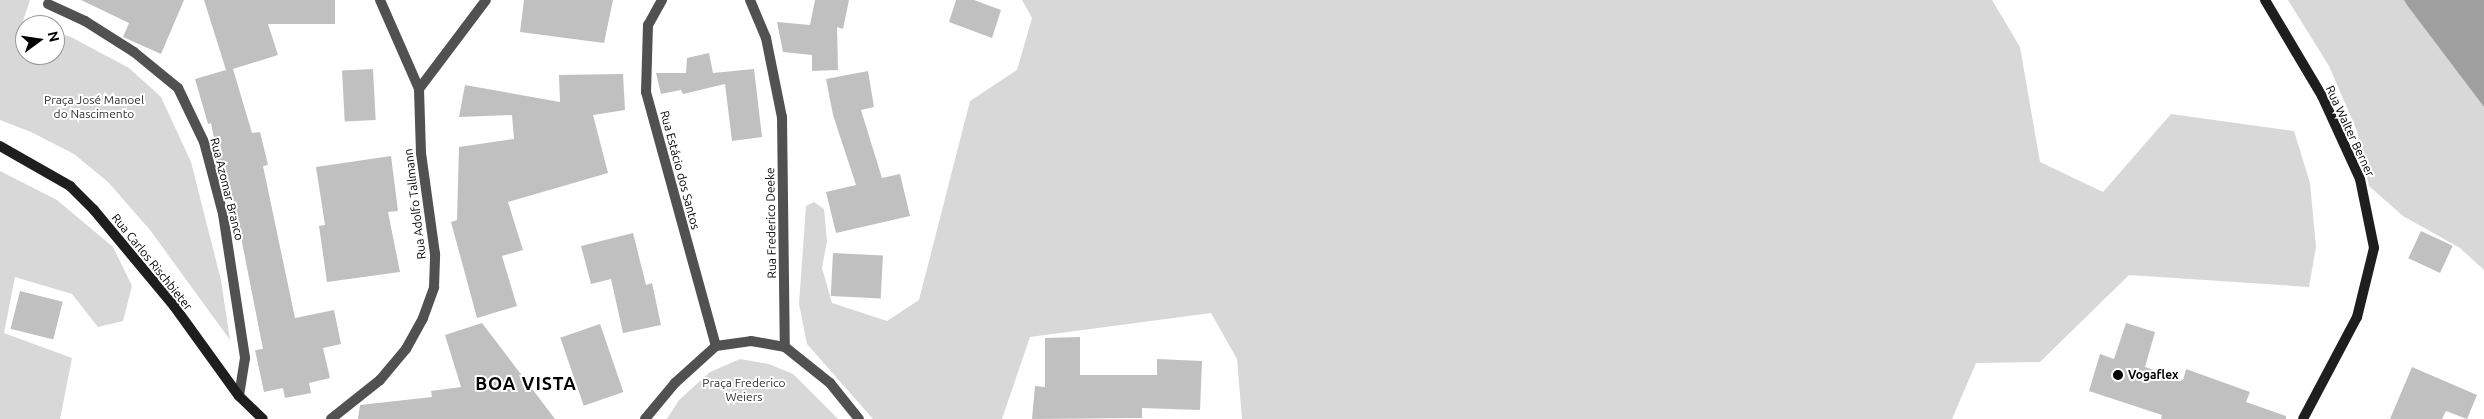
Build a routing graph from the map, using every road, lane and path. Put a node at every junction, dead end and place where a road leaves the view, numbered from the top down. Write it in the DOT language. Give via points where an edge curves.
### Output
graph roads {
  1 [pos="380,0"];
  2 [pos="486,0"];
  3 [pos="662,0"];
  4 [pos="750,0"];
  5 [pos="2265,0"];
  6 [pos="48,4"];
  7 [pos="419,89"];
  8 [pos="0,146"];
  9 [pos="716,346"];
  10 [pos="785,347"];
  11 [pos="239,396"];
  12 [pos="263,419"];
  13 [pos="331,419"];
  14 [pos="645,419"];
  15 [pos="859,419"];
  16 [pos="2304,419"];
  1 -- 7 [label="street"];
  2 -- 7 [label="street"];
  3 -- 9 [label="street, Rua Estácio dos Santos" via="648,25 646,92"];
  4 -- 10 [label="street, Rua Frederico Deeke" via="766,38 782,116"];
  5 -- 16 [label="street, Rua Walter Berner" via="2322,96 2360,179 2374,248 2357,317"];
  6 -- 11 [label="street, Rua Azomar Branco" via="86,21 134,52 178,88 204,142 222,214 245,358"];
  7 -- 13 [label="street, Rua Adolfo Tallmann" via="421,153 435,254 434,287 423,318 406,349 380,380"];
  8 -- 11 [label="street, Rua Carlos Rischbieter" via="70,186 94,210 174,306"];
  9 -- 10 [label="street" via="752,341"];
  9 -- 14 [label="street" via="675,383"];
  10 -- 15 [label="street" via="830,383"];
  11 -- 12 [label="street, Rua Carlos Rischbieter"];
}
